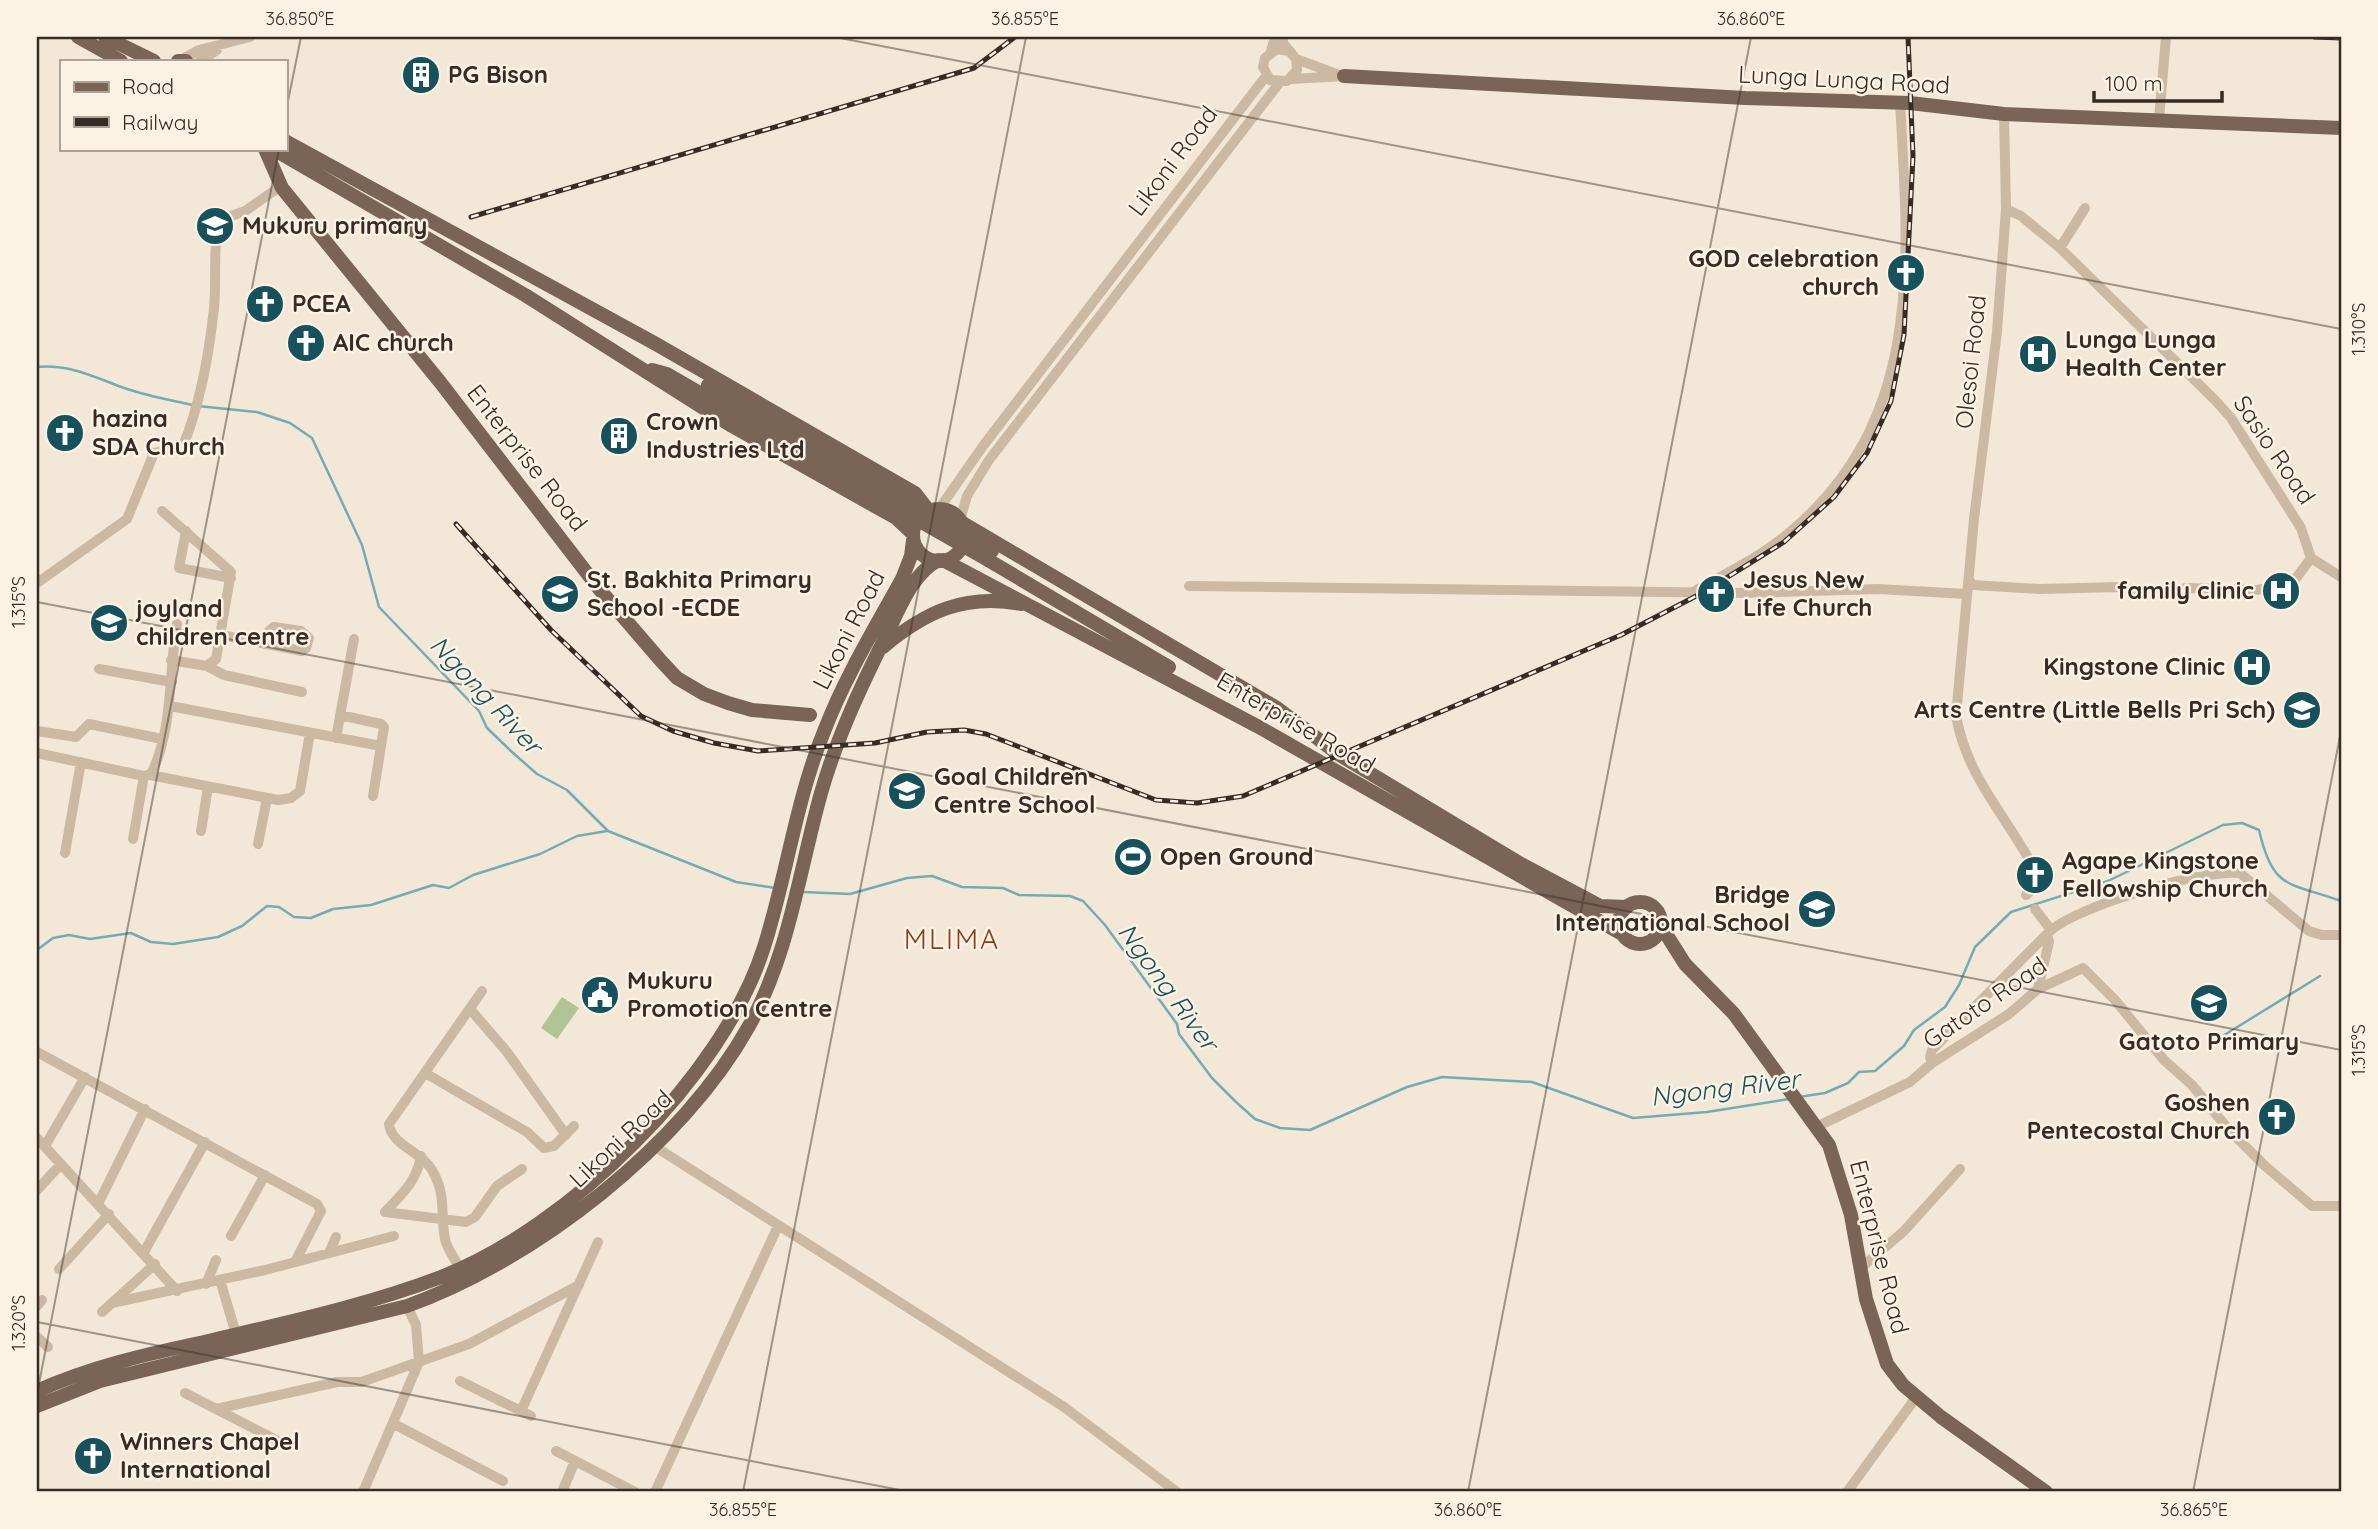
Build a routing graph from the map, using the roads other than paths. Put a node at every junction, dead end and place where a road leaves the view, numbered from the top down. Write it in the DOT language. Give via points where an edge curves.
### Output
graph roads {
  1 [pos="78,37"];
  2 [pos="105,37"];
  3 [pos="250,37"];
  4 [pos="1275,37"];
  5 [pos="1283,37"];
  6 [pos="2166,37"];
  7 [pos="229,43"];
  8 [pos="1271,51"];
  9 [pos="1292,55"];
  10 [pos="119,60"];
  11 [pos="151,60"];
  12 [pos="180,60"];
  13 [pos="202,60"];
  14 [pos="1266,76"];
  15 [pos="1344,76"];
  16 [pos="1286,81"];
  17 [pos="1900,103"];
  18 [pos="2004,114"];
  19 [pos="2159,119"];
  20 [pos="2341,128"];
  21 [pos="287,142"];
  22 [pos="265,150"];
  23 [pos="275,150"];
  24 [pos="281,186"];
  25 [pos="2085,208"];
  26 [pos="2006,209"];
  27 [pos="2060,248"];
  28 [pos="656,344"];
  29 [pos="638,367"];
  30 [pos="934,510"];
  31 [pos="162,511"];
  32 [pos="961,521"];
  33 [pos="186,531"];
  34 [pos="913,537"];
  35 [pos="2311,558"];
  36 [pos="941,560"];
  37 [pos="908,564"];
  38 [pos="924,572"];
  39 [pos="2341,577"];
  40 [pos="231,578"];
  41 [pos="1969,580"];
  42 [pos="37,583"];
  43 [pos="1189,586"];
  44 [pos="1694,592"];
  45 [pos="1967,594"];
  46 [pos="1039,608"];
  47 [pos="177,624"];
  48 [pos="221,635"];
  49 [pos="354,639"];
  50 [pos="264,643"];
  51 [pos="878,652"];
  52 [pos="171,660"];
  53 [pos="207,666"];
  54 [pos="99,669"];
  55 [pos="172,682"];
  56 [pos="302,692"];
  57 [pos="854,705"];
  58 [pos="170,706"];
  59 [pos="1277,708"];
  60 [pos="833,710"];
  61 [pos="341,715"];
  62 [pos="810,715"];
  63 [pos="1257,726"];
  64 [pos="825,727"];
  65 [pos="37,731"];
  66 [pos="310,733"];
  67 [pos="57,735"];
  68 [pos="841,736"];
  69 [pos="336,738"];
  70 [pos="162,739"];
  71 [pos="381,746"];
  72 [pos="37,752"];
  73 [pos="53,755"];
  74 [pos="81,762"];
  75 [pos="147,776"];
  76 [pos="208,787"];
  77 [pos="373,796"];
  78 [pos="267,798"];
  79 [pos="201,831"];
  80 [pos="133,839"];
  81 [pos="258,844"];
  82 [pos="65,853"];
  83 [pos="2026,895"];
  84 [pos="1627,907"];
  85 [pos="2035,909"];
  86 [pos="1661,926"];
  87 [pos="2049,932"];
  88 [pos="1622,934"];
  89 [pos="2341,935"];
  90 [pos="1644,943"];
  91 [pos="1685,964"];
  92 [pos="2038,989"];
  93 [pos="482,992"];
  94 [pos="470,1009"];
  95 [pos="37,1052"];
  96 [pos="1932,1063"];
  97 [pos="425,1073"];
  98 [pos="85,1077"];
  99 [pos="145,1109"];
  100 [pos="1816,1127"];
  101 [pos="37,1138"];
  102 [pos="205,1142"];
  103 [pos="45,1146"];
  104 [pos="654,1146"];
  105 [pos="421,1156"];
  106 [pos="61,1164"];
  107 [pos="522,1169"];
  108 [pos="1960,1169"];
  109 [pos="265,1175"];
  110 [pos="37,1190"];
  111 [pos="99,1202"];
  112 [pos="2341,1206"];
  113 [pos="109,1214"];
  114 [pos="445,1221"];
  115 [pos="778,1226"];
  116 [pos="231,1236"];
  117 [pos="394,1236"];
  118 [pos="336,1237"];
  119 [pos="598,1242"];
  120 [pos="144,1252"];
  121 [pos="329,1253"];
  122 [pos="216,1260"];
  123 [pos="295,1262"];
  124 [pos="155,1264"];
  125 [pos="1862,1267"];
  126 [pos="460,1268"];
  127 [pos="59,1269"];
  128 [pos="220,1280"];
  129 [pos="206,1284"];
  130 [pos="579,1285"];
  131 [pos="177,1291"];
  132 [pos="112,1303"];
  133 [pos="407,1306"];
  134 [pos="102,1312"];
  135 [pos="236,1334"];
  136 [pos="37,1337"];
  137 [pos="48,1347"];
  138 [pos="419,1362"];
  139 [pos="460,1381"];
  140 [pos="37,1391"];
  141 [pos="185,1392"];
  142 [pos="1917,1396"];
  143 [pos="37,1406"];
  144 [pos="216,1409"];
  145 [pos="394,1424"];
  146 [pos="276,1440"];
  147 [pos="556,1451"];
  148 [pos="575,1461"];
  149 [pos="503,1481"];
  150 [pos="365,1491"];
  151 [pos="562,1492"];
  152 [pos="635,1492"];
  153 [pos="655,1492"];
  154 [pos="1177,1492"];
  155 [pos="1847,1492"];
  156 [pos="2046,1492"];
  1 -- 10 [label="main road"];
  2 -- 11 [label="main road"];
  3 -- 7 [label="street"];
  4 -- 8 [label="street"];
  5 -- 9 [label="street"];
  6 -- 19 [label="street"];
  7 -- 12 [label="street"];
  7 -- 13 [label="street"];
  8 -- 9 [label="street" via="1282,48"];
  8 -- 14 [label="street" via="1263,62"];
  9 -- 15 [label="street, Lunga Lunga Road"];
  9 -- 16 [label="street" via="1297,70"];
  14 -- 16 [label="street"];
  14 -- 30 [label="street, Likoni Road"];
  15 -- 16 [label="street, Lunga Lunga Road"];
  15 -- 17 [label="main road, Lunga Lunga Road"];
  16 -- 32 [label="street" via="989,460 967,496"];
  17 -- 18 [label="main road, Lunga Lunga Road"];
  17 -- 44 [label="street" via="1903,320 1883,403 1844,475 1823,500 1791,532"];
  18 -- 19 [label="main road, Lunga Lunga Road"];
  18 -- 26 [label="street, Olesoi Road"];
  19 -- 20 [label="main road, Lunga Lunga Road"];
  21 -- 28 [label="main road"];
  22 -- 24 [label="main road, Enterprise Road"];
  23 -- 29 [label="main road" via="525,295"];
  24 -- 42 [label="street" via="245,211 219,220 214,307 201,390 183,446 157,451 152,457 124,522"];
  24 -- 62 [label="main road, Enterprise Road" via="600,590 677,678 728,704"];
  25 -- 27 [label="street"];
  26 -- 27 [label="street, Sasio Road"];
  26 -- 41 [label="street, Olesoi Road"];
  27 -- 35 [label="street, Sasio Road" via="2231,418 2301,528"];
  28 -- 30 [label="main road" via="915,493"];
  28 -- 59 [label="main road, bridge" via="684,371 1233,691"];
  29 -- 34 [label="main road" via="732,426 896,517"];
  29 -- 63 [label="main road, bridge" via="667,374 1231,705"];
  30 -- 32 [label="main road" via="954,514"];
  30 -- 34 [label="main road" via="919,518"];
  31 -- 33 [label="street"];
  32 -- 36 [label="main road" via="962,546"];
  32 -- 59 [label="main road, Enterprise Road"];
  33 -- 40 [label="street" via="226,565"];
  33 -- 40 [label="street" via="178,568"];
  34 -- 36 [label="main road" via="920,552"];
  34 -- 37 [label="main road, Likoni Road"];
  35 -- 39 [label="street"];
  35 -- 41 [label="street" via="2291,585 2270,590 2187,588 2156,593 2119,587 2005,588 1973,585"];
  36 -- 38 [label="main road, Likoni Road"];
  36 -- 46 [label="main road, Enterprise Road"];
  37 -- 38 [label="main road, Likoni Road" via="918,565"];
  37 -- 60 [label="main road, Likoni Road"];
  38 -- 51 [label="main road, Likoni Road"];
  40 -- 48 [label="street"];
  41 -- 45 [label="street, Olesoi Road"];
  43 -- 44 [label="street"];
  44 -- 45 [label="street" via="1878,589"];
  45 -- 83 [label="street, Olesoi Road" via="1958,726 1988,799 2039,878"];
  46 -- 51 [label="main road" via="991,600 950,605 917,621"];
  46 -- 63 [label="main road, Enterprise Road"];
  47 -- 52 [label="street"];
  48 -- 50 [label="street"];
  48 -- 53 [label="street" via="215,661"];
  49 -- 61 [label="street"];
  51 -- 57 [label="main road, Likoni Road"];
  52 -- 53 [label="street"];
  52 -- 55 [label="street"];
  53 -- 56 [label="street" via="224,675"];
  54 -- 55 [label="street"];
  55 -- 58 [label="street"];
  57 -- 60 [label="main road, Enterprise Road"];
  57 -- 68 [label="main road, Likoni Road"];
  58 -- 66 [label="street"];
  58 -- 70 [label="street"];
  59 -- 84 [label="main road, Enterprise Road" via="1338,754 1521,864 1600,906"];
  60 -- 62 [label="main road, Enterprise Road"];
  60 -- 64 [label="main road, Likoni Road"];
  61 -- 69 [label="street"];
  61 -- 71 [label="street" via="381,724"];
  62 -- 64 [label="main road"];
  63 -- 88 [label="main road, Enterprise Road"];
  64 -- 68 [label="main road"];
  64 -- 126 [label="main road, Likoni Road" via="765,947 737,1011 704,1062 666,1110 606,1167 532,1228"];
  65 -- 67 [label="street"];
  66 -- 69 [label="street"];
  66 -- 78 [label="street" via="300,791 291,799"];
  67 -- 70 [label="street" via="79,737 89,724"];
  67 -- 73 [label="street"];
  68 -- 104 [label="main road, Likoni Road" via="770,981 749,1025 713,1080"];
  69 -- 71 [label="street"];
  70 -- 75 [label="street"];
  71 -- 77 [label="street"];
  72 -- 73 [label="street"];
  73 -- 74 [label="street"];
  74 -- 75 [label="street"];
  74 -- 82 [label="street"];
  75 -- 76 [label="street"];
  75 -- 80 [label="street"];
  76 -- 78 [label="street"];
  76 -- 79 [label="street"];
  78 -- 81 [label="street"];
  84 -- 86 [label="main road" via="1650,905 1658,912"];
  84 -- 88 [label="main road" via="1619,920"];
  85 -- 87 [label="street"];
  86 -- 90 [label="main road" via="1653,939"];
  86 -- 91 [label="main road"];
  87 -- 89 [label="street" via="2072,915 2204,873 2224,871 2240,873 2315,934"];
  87 -- 92 [label="street"];
  87 -- 96 [label="street" via="1933,1050"];
  88 -- 90 [label="main road" via="1634,943"];
  90 -- 91 [label="main road"];
  91 -- 100 [label="main road, Enterprise Road" via="1734,1014"];
  92 -- 96 [label="street, Gatoto Road" via="2009,1014"];
  92 -- 112 [label="street, Gatoto Road" via="2074,970 2086,969 2264,1165 2312,1206"];
  93 -- 94 [label="street"];
  94 -- 97 [label="street"];
  94 -- 97 [label="street" via="570,1130 554,1146 544,1147 519,1127"];
  95 -- 98 [label="street"];
  96 -- 100 [label="street, Gatoto Road" via="1910,1082"];
  97 -- 105 [label="street" via="389,1124 392,1135"];
  98 -- 99 [label="street"];
  98 -- 103 [label="street"];
  99 -- 102 [label="street"];
  99 -- 111 [label="street"];
  100 -- 125 [label="main road, Enterprise Road" via="1829,1145 1839,1173"];
  101 -- 103 [label="street"];
  102 -- 109 [label="street"];
  102 -- 120 [label="street"];
  103 -- 106 [label="street"];
  104 -- 115 [label="street"];
  104 -- 133 [label="main road, Likoni Road" via="579,1210 515,1256"];
  105 -- 114 [label="street" via="440,1186"];
  105 -- 114 [label="street" via="411,1185 385,1212"];
  106 -- 110 [label="street"];
  106 -- 111 [label="street"];
  107 -- 114 [label="street" via="497,1186 470,1220"];
  108 -- 125 [label="street" via="1904,1231"];
  109 -- 116 [label="street"];
  109 -- 123 [label="street" via="320,1207"];
  111 -- 113 [label="street"];
  113 -- 120 [label="street"];
  113 -- 127 [label="street"];
  114 -- 126 [label="street" via="445,1241"];
  115 -- 153 [label="street"];
  115 -- 154 [label="street" via="1064,1407"];
  117 -- 121 [label="street"];
  118 -- 121 [label="street"];
  119 -- 130 [label="street"];
  120 -- 124 [label="street"];
  121 -- 123 [label="street"];
  122 -- 129 [label="street"];
  123 -- 128 [label="street"];
  124 -- 131 [label="street"];
  124 -- 132 [label="street"];
  125 -- 142 [label="main road, Enterprise Road" via="1866,1299 1887,1364"];
  126 -- 135 [label="main road, Likoni Road" via="401,1292"];
  128 -- 129 [label="street"];
  128 -- 135 [label="street"];
  129 -- 131 [label="street"];
  130 -- 138 [label="street" via="469,1344"];
  130 -- 139 [label="street" via="526,1414"];
  131 -- 132 [label="street"];
  132 -- 134 [label="street"];
  133 -- 138 [label="street" via="415,1325"];
  133 -- 143 [label="main road, Likoni Road" via="100,1381"];
  135 -- 140 [label="main road, Likoni Road" via="96,1368"];
  136 -- 137 [label="street"];
  138 -- 144 [label="street" via="361,1382 337,1382"];
  138 -- 145 [label="street"];
  141 -- 144 [label="street"];
  142 -- 155 [label="street"];
  142 -- 156 [label="main road, Enterprise Road"];
  144 -- 146 [label="street"];
  145 -- 149 [label="street"];
  145 -- 150 [label="street"];
  147 -- 148 [label="street"];
  148 -- 151 [label="street"];
  148 -- 152 [label="street"];
}
